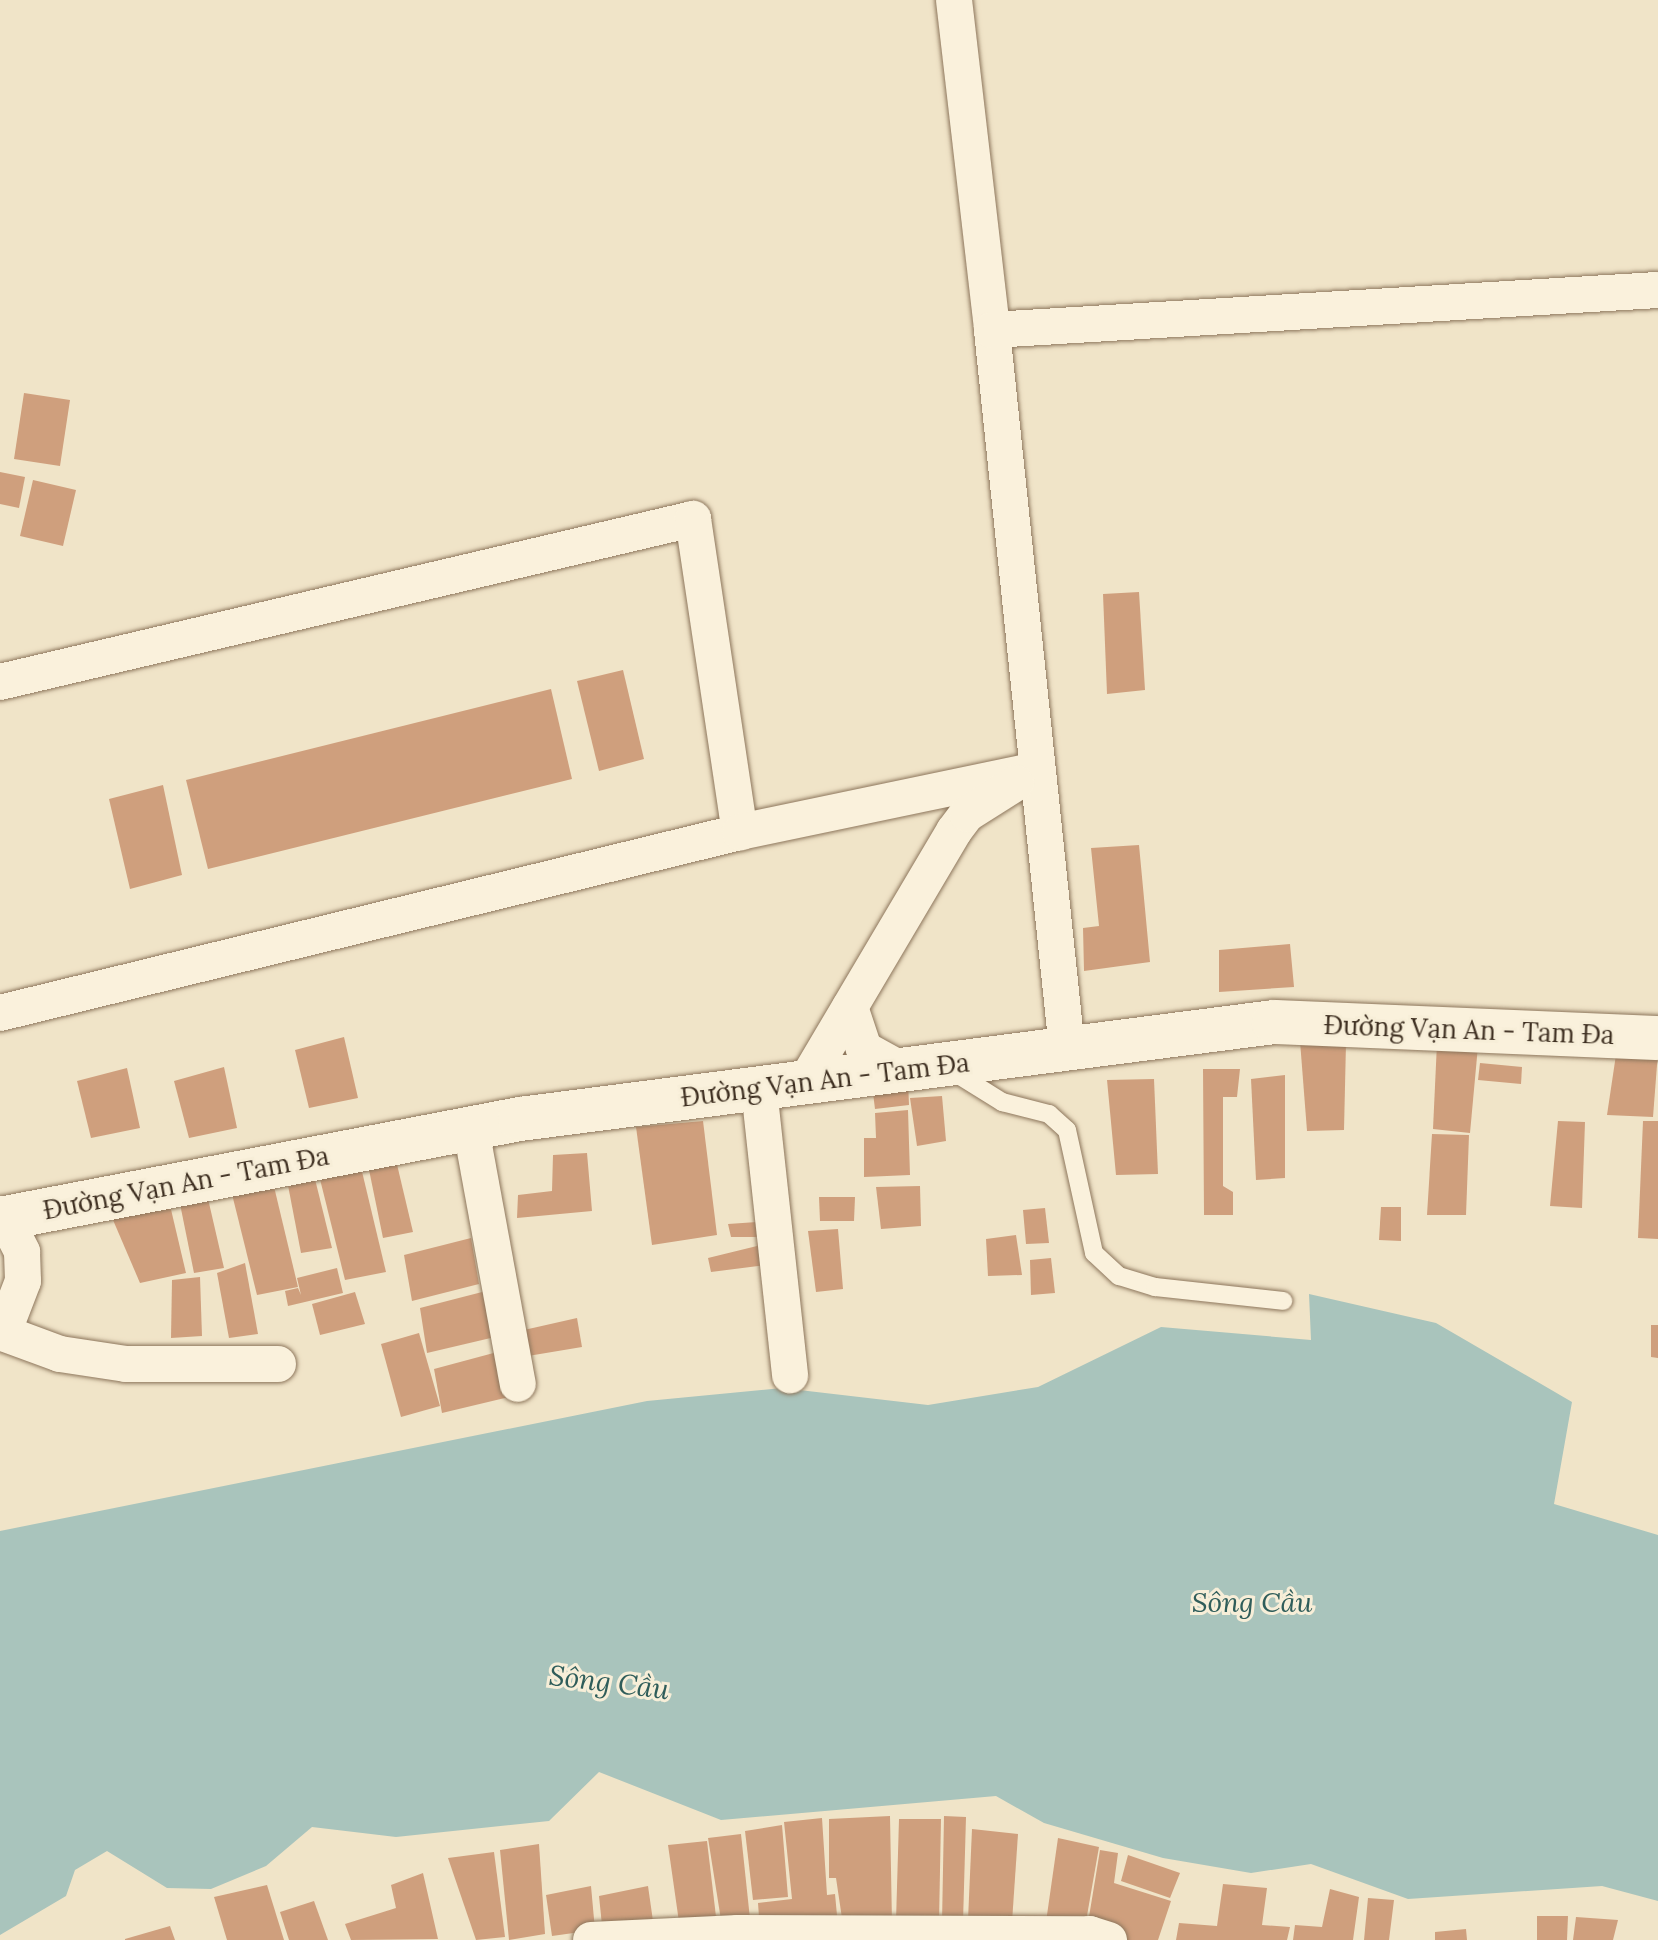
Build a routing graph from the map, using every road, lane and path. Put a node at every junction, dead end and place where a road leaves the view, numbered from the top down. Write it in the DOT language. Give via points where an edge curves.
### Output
graph roads {
  1 [pos="954,0"];
  2 [pos="1658,290"];
  3 [pos="992,330"];
  4 [pos="0,682"];
  5 [pos="1038,770"];
  6 [pos="740,832"];
  7 [pos="2,1005"];
  8 [pos="850,1007"];
  9 [pos="1658,1038"];
  10 [pos="1067,1049"];
  11 [pos="921,1068"];
  12 [pos="805,1083"];
  13 [pos="759,1089"];
  14 [pos="471,1129"];
  15 [pos="2,1219"];
  16 [pos="1283,1301"];
  17 [pos="278,1364"];
  18 [pos="790,1375"];
  19 [pos="518,1384"];
  20 [pos="978,1937"];
  21 [pos="591,1940"];
  22 [pos="1109,1940"];
  1 -- 3 [label="street"];
  2 -- 3 [label="street"];
  3 -- 5 [label="street"];
  4 -- 6 [label="street" via="693,519"];
  5 -- 6 [label="street"];
  5 -- 8 [label="street" via="967,814"];
  5 -- 10 [label="street"];
  6 -- 7 [label="street"];
  8 -- 11 [label="street" via="864,1049"];
  8 -- 12 [label="street"];
  9 -- 10 [label="main road, Đường Vạn An - Tam Đa" via="1274,1022"];
  10 -- 11 [label="main road, Đường Vạn An - Tam Đa"];
  11 -- 12 [label="main road, Đường Vạn An - Tam Đa"];
  11 -- 16 [label="lane" via="1002,1102 1049,1114 1067,1130 1094,1253 1119,1276 1155,1287"];
  12 -- 13 [label="main road, Đường Vạn An - Tam Đa"];
  13 -- 14 [label="main road, Đường Vạn An - Tam Đa"];
  13 -- 18 [label="street"];
  14 -- 15 [label="main road, Đường Vạn An - Tam Đa"];
  14 -- 19 [label="street"];
  15 -- 17 [label="street" via="22,1252 23,1281 3,1333 60,1354 126,1364"];
  20 -- 21 [label="street" via="738,1933"];
  20 -- 22 [label="street" via="1090,1934"];
}
